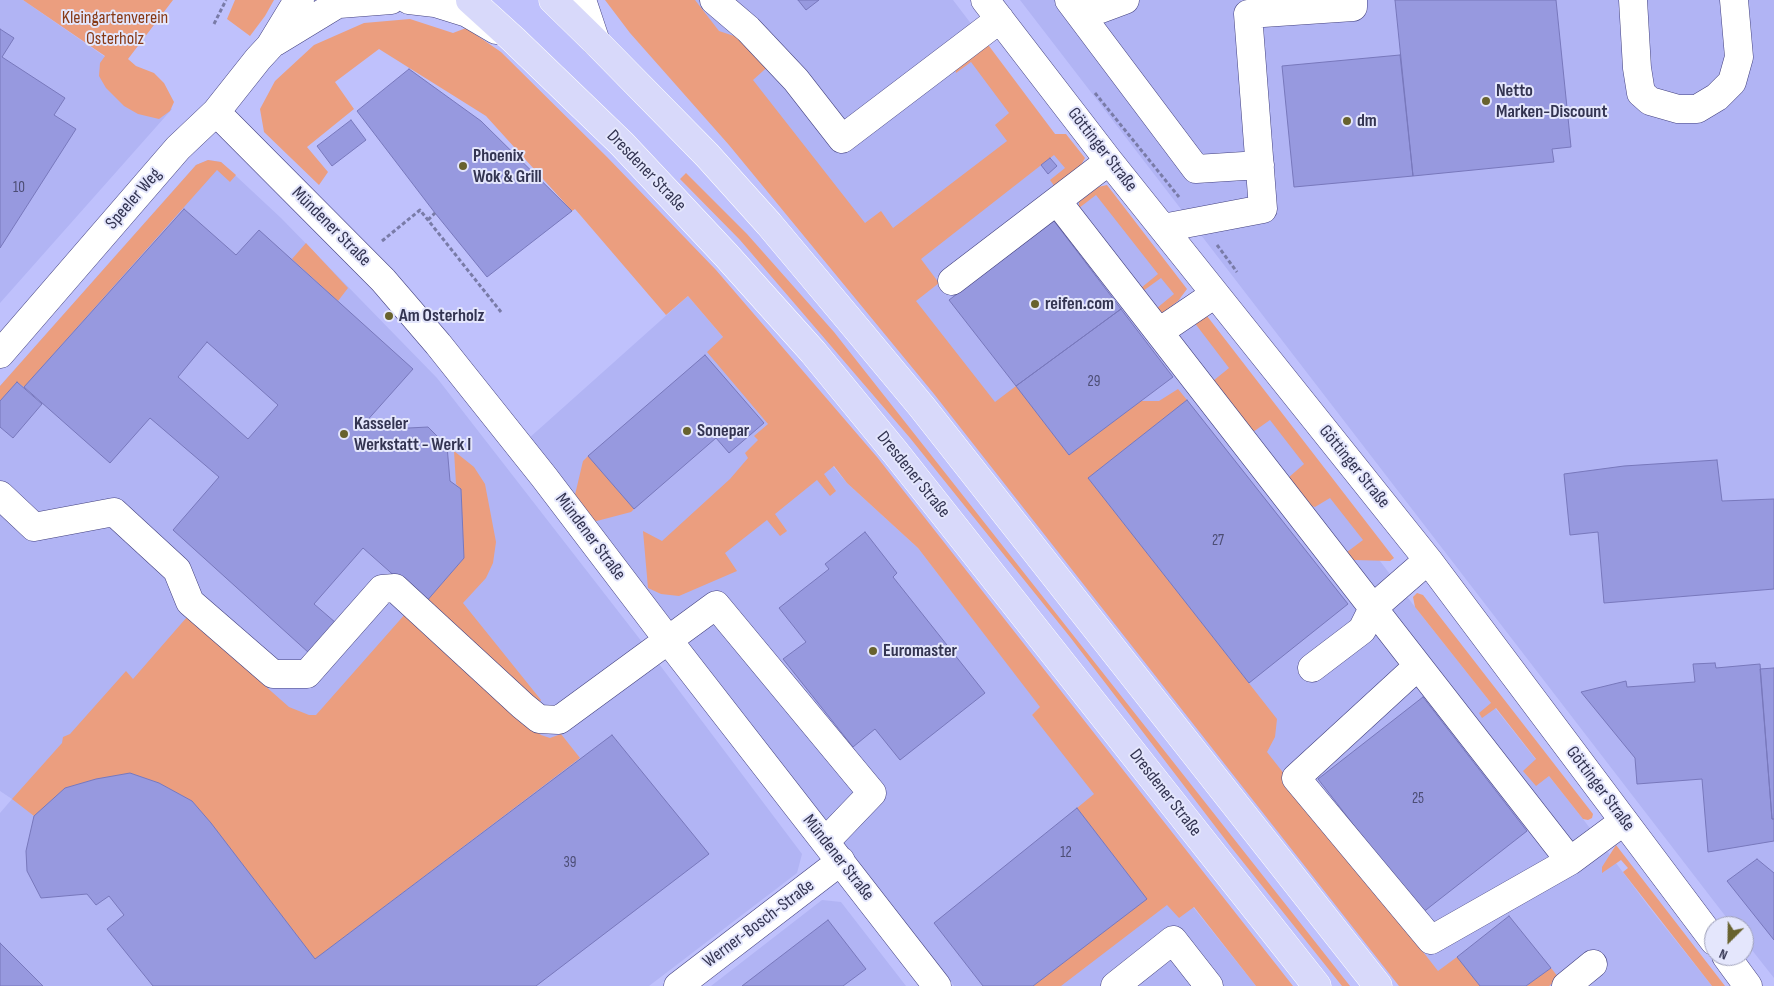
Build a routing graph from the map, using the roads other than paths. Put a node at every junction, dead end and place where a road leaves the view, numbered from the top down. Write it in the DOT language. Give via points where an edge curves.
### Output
graph roads {
  1 [pos="391,0"];
  2 [pos="409,0"];
  3 [pos="470,0"];
  4 [pos="553,0"];
  5 [pos="582,0"];
  6 [pos="714,0"];
  7 [pos="1125,0"];
  8 [pos="1353,0"];
  9 [pos="1633,0"];
  10 [pos="1734,0"];
  11 [pos="297,2"];
  12 [pos="342,2"];
  13 [pos="1247,7"];
  14 [pos="1076,8"];
  15 [pos="993,9"];
  16 [pos="514,40"];
  17 [pos="596,42"];
  18 [pos="270,46"];
  19 [pos="216,112"];
  20 [pos="1108,161"];
  21 [pos="1260,165"];
  22 [pos="1057,201"];
  23 [pos="1163,228"];
  24 [pos="952,281"];
  25 [pos="1215,294"];
  26 [pos="1158,332"];
  27 [pos="0,354"];
  28 [pos="0,495"];
  29 [pos="1428,560"];
  30 [pos="1373,608"];
  31 [pos="668,640"];
  32 [pos="1418,666"];
  33 [pos="1312,668"];
  34 [pos="1624,821"];
  35 [pos="833,852"];
  36 [pos="1570,861"];
  37 [pos="1704,928"];
  38 [pos="1593,964"];
  39 [pos="1733,966"];
  40 [pos="678,986"];
  41 [pos="938,986"];
  42 [pos="1115,986"];
  43 [pos="1209,986"];
  44 [pos="1317,986"];
  45 [pos="1378,986"];
  46 [pos="1566,986"];
  47 [pos="1748,986"];
  1 -- 12 [label="street"];
  2 -- 16 [label="street" via="435,3 466,13"];
  3 -- 16 [label="main road, Dresdener Straße"];
  4 -- 17 [label="main road"];
  5 -- 17 [label="street"];
  6 -- 15 [label="street" via="748,29 796,80 842,139"];
  7 -- 14 [label="street"];
  8 -- 13 [label="street" via="1353,7"];
  9 -- 10 [label="street" via="1637,68 1642,93 1650,101 1678,109 1698,109 1732,82 1739,57"];
  11 -- 18 [label="street, Speeler Weg"];
  12 -- 18 [label="street, Speeler Weg"];
  13 -- 21 [label="street"];
  14 -- 21 [label="street" via="1196,169"];
  15 -- 20 [label="street, Göttinger Straße"];
  16 -- 44 [label="main road, Dresdener Straße" via="622,144 813,352"];
  17 -- 45 [label="main road" via="744,196 916,400"];
  18 -- 19 [label="street, Speeler Weg"];
  19 -- 27 [label="street, Speeler Weg" via="178,148"];
  19 -- 31 [label="street, Mündener Straße" via="383,280 488,406"];
  20 -- 22 [label="street"];
  20 -- 23 [label="street, Göttinger Straße"];
  21 -- 23 [label="street" via="1263,210"];
  22 -- 24 [label="street"];
  22 -- 26 [label="street"];
  23 -- 25 [label="street, Göttinger Straße"];
  25 -- 26 [label="street"];
  25 -- 29 [label="street, Göttinger Straße"];
  26 -- 30 [label="street"];
  28 -- 31 [label="street" via="34,527 114,512 177,570 190,602 273,674 307,674 382,589 395,588 539,719 559,720"];
  29 -- 30 [label="street"];
  29 -- 34 [label="street, Göttinger Straße"];
  30 -- 32 [label="street"];
  30 -- 33 [label="street" via="1362,630"];
  31 -- 35 [label="street, Mündener Straße"];
  31 -- 35 [label="street, Werner-Bosch-Straße" via="716,605 872,793"];
  32 -- 36 [label="street"];
  32 -- 36 [label="street" via="1296,778 1431,940"];
  34 -- 36 [label="street"];
  34 -- 37 [label="street, Göttinger Straße"];
  35 -- 40 [label="street, Werner-Bosch-Straße"];
  35 -- 41 [label="street, Mündener Straße"];
  38 -- 46 [label="street"];
  39 -- 47 [label="street"];
  42 -- 43 [label="street" via="1174,940"];
}
